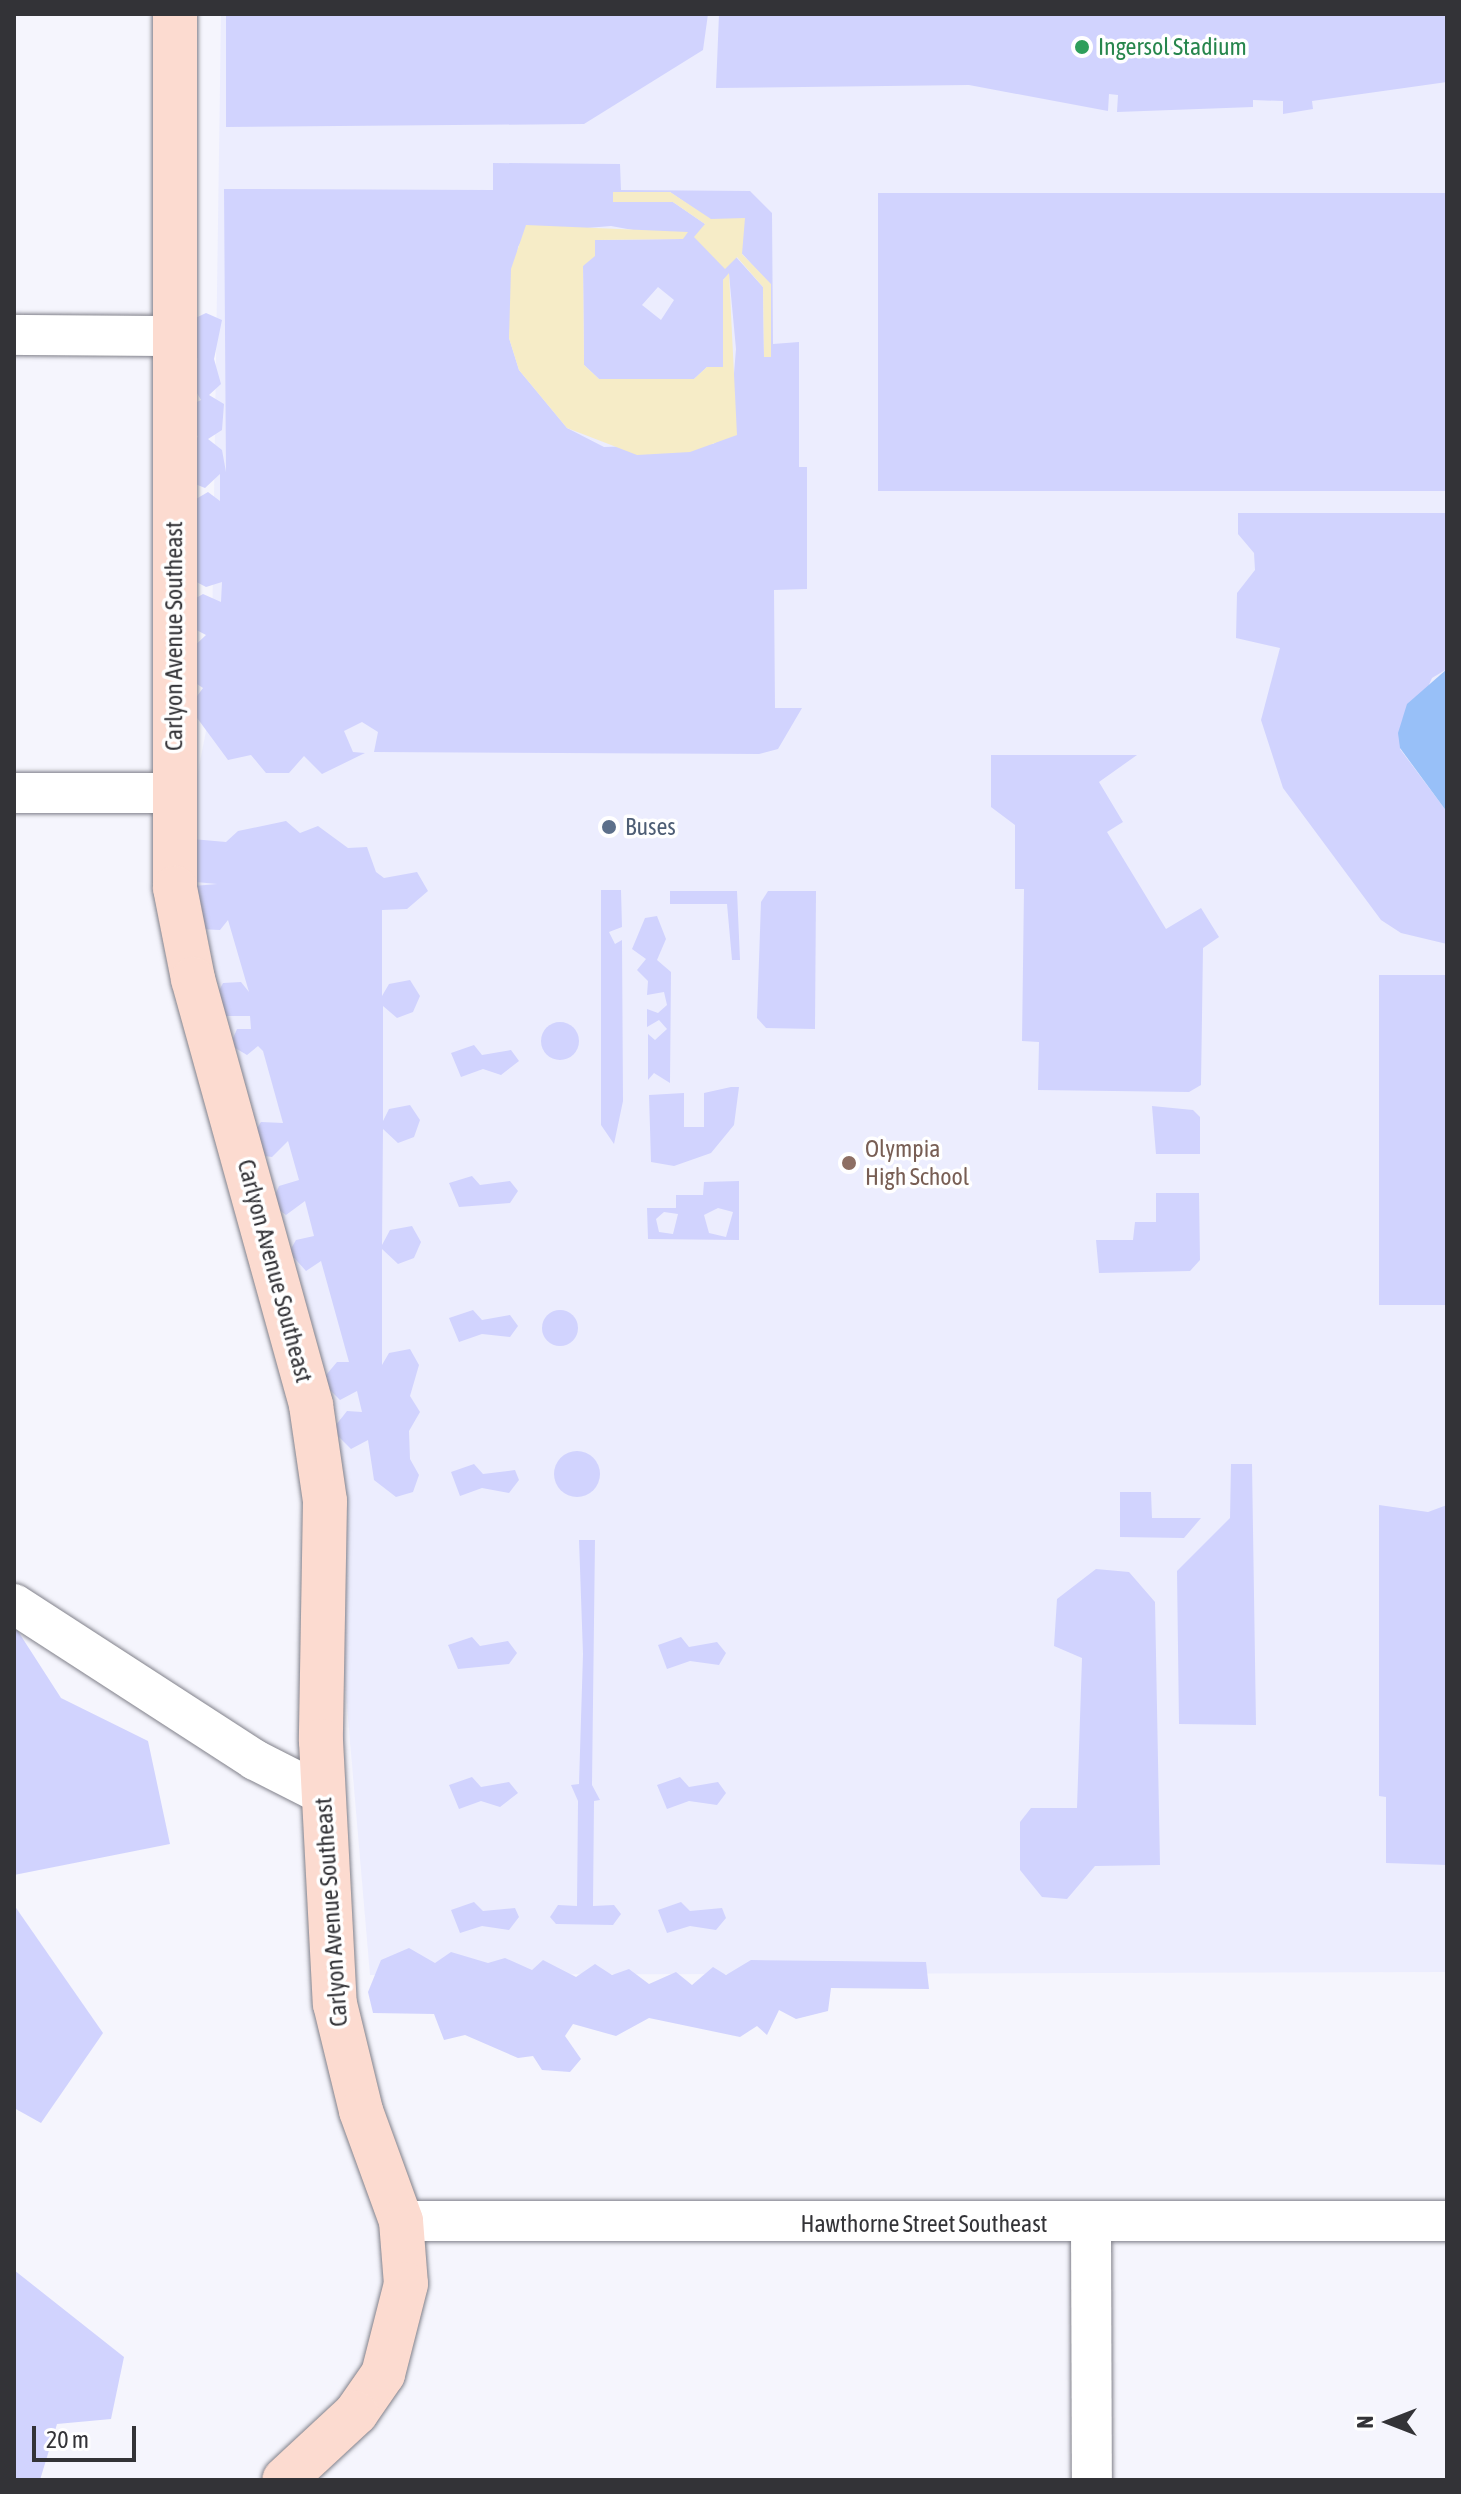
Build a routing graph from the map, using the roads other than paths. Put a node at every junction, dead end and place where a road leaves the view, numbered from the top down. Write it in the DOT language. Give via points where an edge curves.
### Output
graph roads {
  1 [pos="175,14"];
  2 [pos="14,335"];
  3 [pos="175,336"];
  4 [pos="14,793"];
  5 [pos="173,793"];
  6 [pos="14,1604"];
  7 [pos="322,1794"];
  8 [pos="401,2221"];
  9 [pos="1447,2221"];
  10 [pos="1091,2225"];
  11 [pos="284,2480"];
  12 [pos="1092,2480"];
  1 -- 3 [label="street, Carlyon Avenue Southeast"];
  2 -- 3 [label="street"];
  3 -- 5 [label="street, Carlyon Avenue Southeast"];
  4 -- 5 [label="street"];
  5 -- 7 [label="street, Carlyon Avenue Southeast" via="181,929 283,1292 321,1474"];
  6 -- 7 [label="street" via="255,1760"];
  7 -- 8 [label="street, Carlyon Avenue Southeast" via="344,2055"];
  8 -- 10 [label="street, Hawthorne Street Southeast"];
  8 -- 11 [label="street, Carlyon Avenue Southeast" via="406,2284 383,2374 356,2413"];
  9 -- 10 [label="street, Hawthorne Street Southeast"];
  10 -- 12 [label="street"];
}
